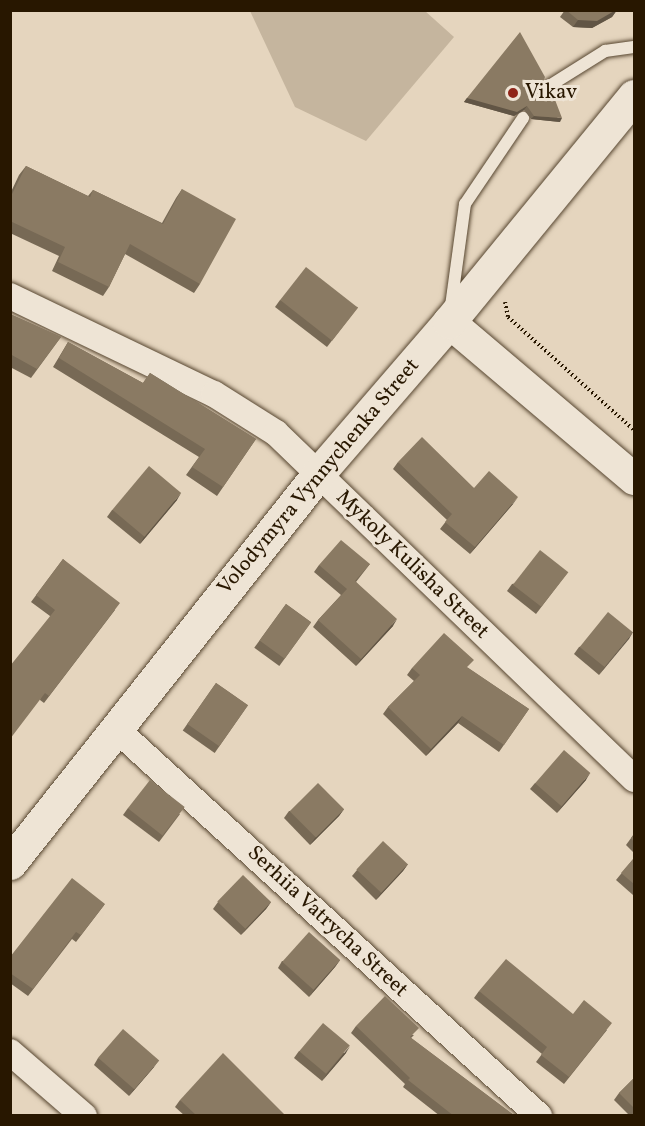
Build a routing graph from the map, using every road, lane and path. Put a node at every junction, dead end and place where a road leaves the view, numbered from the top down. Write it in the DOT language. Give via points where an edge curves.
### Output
graph roads {
  1 [pos="634,47"];
  2 [pos="546,88"];
  3 [pos="634,96"];
  4 [pos="523,118"];
  5 [pos="503,294"];
  6 [pos="10,296"];
  7 [pos="449,322"];
  8 [pos="634,430"];
  9 [pos="317,475"];
  10 [pos="634,479"];
  11 [pos="115,728"];
  12 [pos="634,779"];
  13 [pos="10,863"];
  14 [pos="10,1052"];
  15 [pos="84,1116"];
  16 [pos="539,1116"];
  1 -- 2 [label="lane" via="605,51"];
  3 -- 7 [label="main road, Volodymyra Vynnychenka Street"];
  4 -- 7 [label="lane" via="465,204"];
  5 -- 8 [label="path" via="508,317"];
  6 -- 9 [label="street, Mykoly Kulisha Street" via="214,394 276,433"];
  7 -- 9 [label="main road, Volodymyra Vynnychenka Street"];
  7 -- 10 [label="street"];
  9 -- 11 [label="main road, Volodymyra Vynnychenka Street"];
  9 -- 12 [label="street, Mykoly Kulisha Street"];
  11 -- 13 [label="main road, Volodymyra Vynnychenka Street"];
  11 -- 16 [label="street, Serhiia Vatrycha Street"];
  14 -- 15 [label="street"];
}
